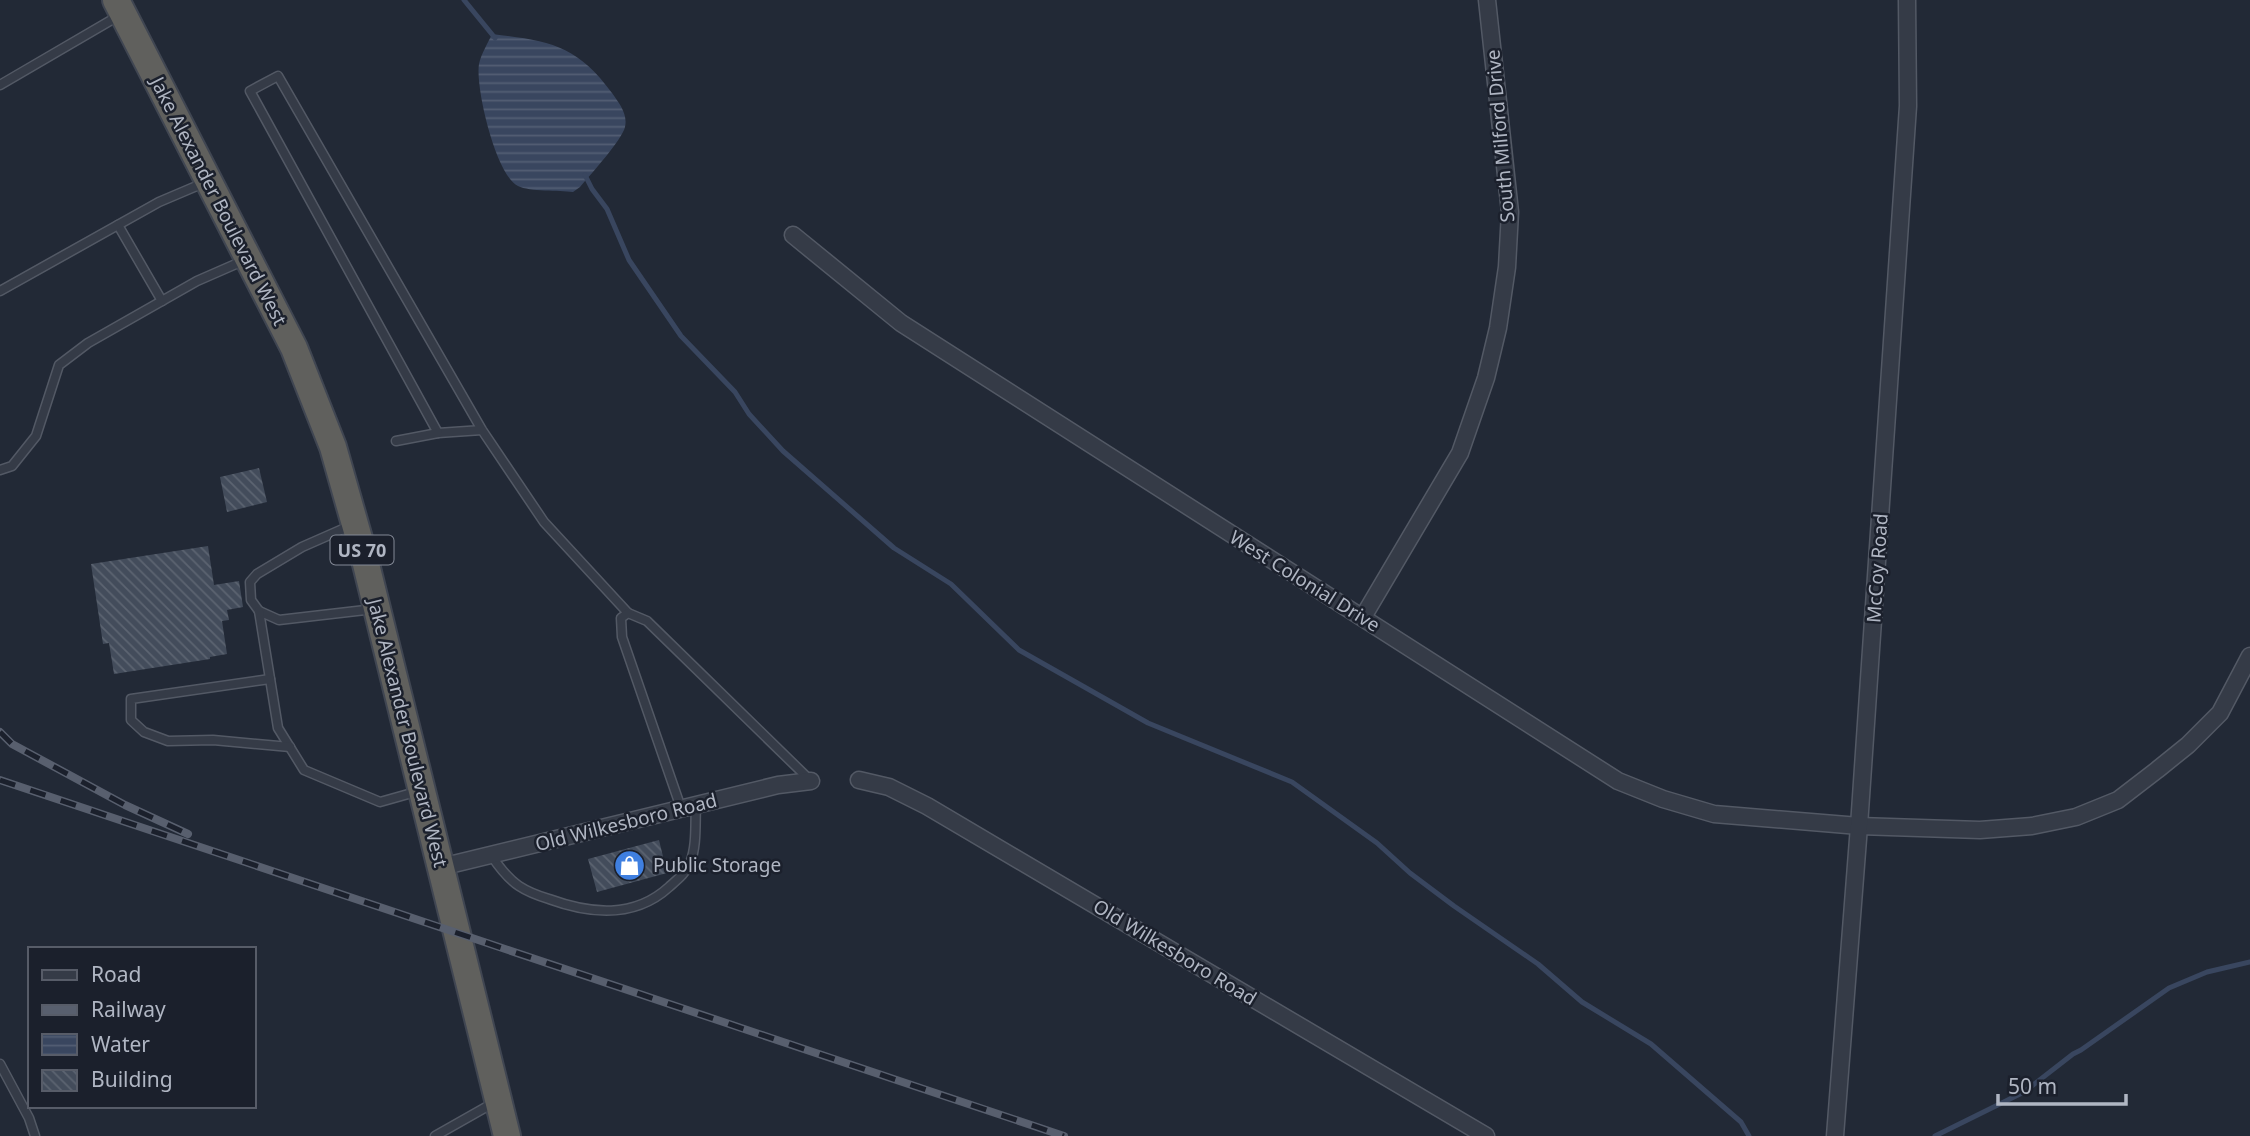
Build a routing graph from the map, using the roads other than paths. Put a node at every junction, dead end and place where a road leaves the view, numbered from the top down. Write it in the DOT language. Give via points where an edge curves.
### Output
graph roads {
  1 [pos="1487,0"];
  2 [pos="1907,0"];
  3 [pos="119,7"];
  4 [pos="0,85"];
  5 [pos="208,181"];
  6 [pos="118,225"];
  7 [pos="793,235"];
  8 [pos="248,258"];
  9 [pos="0,291"];
  10 [pos="162,301"];
  11 [pos="482,430"];
  12 [pos="438,433"];
  13 [pos="396,441"];
  14 [pos="0,470"];
  15 [pos="355,523"];
  16 [pos="377,609"];
  17 [pos="259,611"];
  18 [pos="628,613"];
  19 [pos="1363,617"];
  20 [pos="2250,656"];
  21 [pos="270,679"];
  22 [pos="290,747"];
  23 [pos="859,780"];
  24 [pos="811,781"];
  25 [pos="422,790"];
  26 [pos="688,806"];
  27 [pos="1859,826"];
  28 [pos="491,855"];
  29 [pos="441,867"];
  30 [pos="0,1064"];
  31 [pos="498,1100"];
  32 [pos="35,1136"];
  33 [pos="435,1136"];
  34 [pos="507,1136"];
  35 [pos="1486,1136"];
  36 [pos="1836,1136"];
  1 -- 19 [label="street, South Milford Drive" via="1510,212 1498,328 1460,453"];
  2 -- 27 [label="street, McCoy Road" via="1908,106"];
  3 -- 4 [label="lane"];
  3 -- 5 [label="highway, Jake Alexander Boulevard West / US 70"];
  5 -- 6 [label="lane"];
  5 -- 8 [label="highway, Jake Alexander Boulevard West / US 70"];
  6 -- 9 [label="lane"];
  6 -- 10 [label="lane"];
  7 -- 19 [label="street, West Colonial Drive" via="901,323"];
  8 -- 10 [label="lane"];
  8 -- 15 [label="highway, Jake Alexander Boulevard West / US 70" via="294,348 333,447"];
  10 -- 14 [label="lane" via="59,365 36,436 12,466"];
  11 -- 12 [label="lane"];
  11 -- 12 [label="lane" via="278,76 250,91"];
  11 -- 18 [label="lane" via="544,522"];
  12 -- 13 [label="lane"];
  15 -- 16 [label="highway, Jake Alexander Boulevard West / US 70"];
  15 -- 17 [label="lane" via="257,574 250,582 251,600"];
  16 -- 17 [label="lane" via="279,620"];
  16 -- 25 [label="highway, Jake Alexander Boulevard West / US 70"];
  17 -- 21 [label="lane"];
  18 -- 24 [label="lane" via="648,621"];
  18 -- 26 [label="lane" via="621,618 622,637"];
  19 -- 27 [label="street, West Colonial Drive" via="1618,781 1713,814"];
  20 -- 27 [label="street, West Colonial Drive" via="2220,713 2188,745 2118,800 2076,817 2032,826 1980,830"];
  21 -- 22 [label="lane" via="278,728"];
  21 -- 22 [label="lane" via="131,699 131,720 144,733 168,741"];
  22 -- 25 [label="lane" via="304,770 380,802"];
  23 -- 35 [label="street, Old Wilkesboro Road" via="889,787 927,806"];
  24 -- 26 [label="street, Old Wilkesboro Road"];
  25 -- 29 [label="highway, Jake Alexander Boulevard West / US 70"];
  26 -- 28 [label="street, Old Wilkesboro Road"];
  26 -- 28 [label="lane" via="695,835 691,861 674,883 646,904 608,912 565,905 521,888"];
  27 -- 36 [label="street, McCoy Road"];
  28 -- 29 [label="street, Old Wilkesboro Road"];
  29 -- 31 [label="highway, Jake Alexander Boulevard West / US 70"];
  30 -- 32 [label="lane"];
  31 -- 33 [label="lane"];
  31 -- 34 [label="highway, Jake Alexander Boulevard West / US 70"];
}
